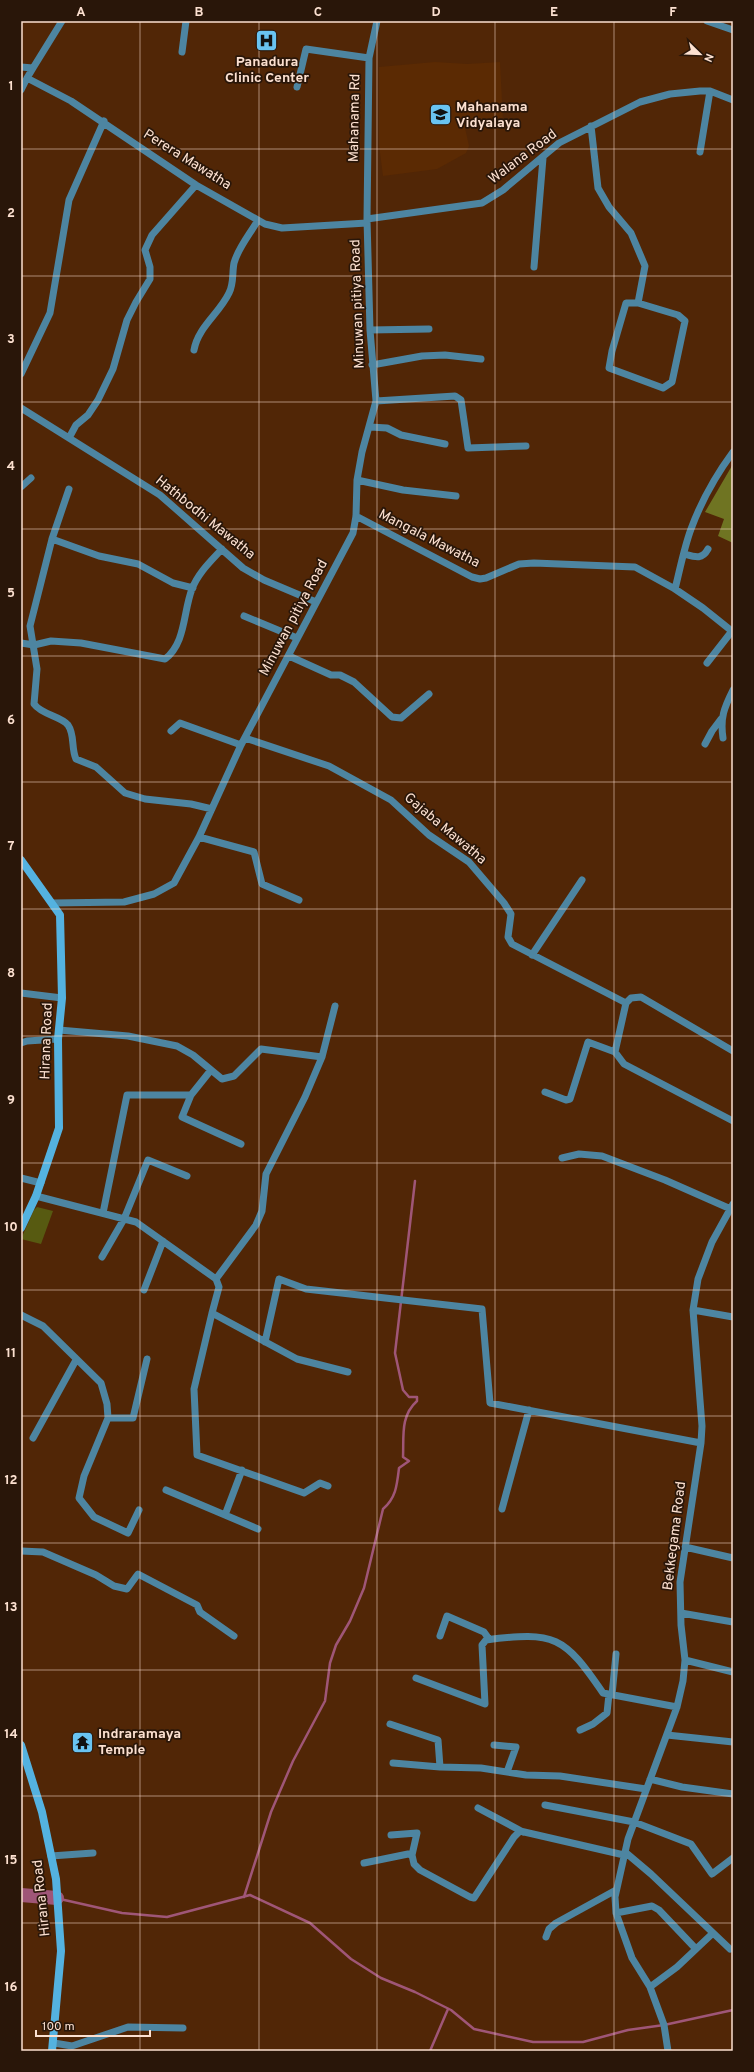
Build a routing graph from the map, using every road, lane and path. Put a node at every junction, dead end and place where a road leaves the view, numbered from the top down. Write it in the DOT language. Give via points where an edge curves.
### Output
graph roads {
  1 [pos="62,21"];
  2 [pos="186,21"];
  3 [pos="377,21"];
  4 [pos="707,21"];
  5 [pos="733,30"];
  6 [pos="182,52"];
  7 [pos="369,58"];
  8 [pos="21,67"];
  9 [pos="33,68"];
  10 [pos="27,78"];
  11 [pos="297,87"];
  12 [pos="21,90"];
  13 [pos="710,91"];
  14 [pos="733,100"];
  15 [pos="104,121"];
  16 [pos="591,126"];
  17 [pos="700,152"];
  18 [pos="543,158"];
  19 [pos="196,185"];
  20 [pos="258,220"];
  21 [pos="367,220"];
  22 [pos="534,267"];
  23 [pos="638,303"];
  24 [pos="429,328"];
  25 [pos="370,330"];
  26 [pos="194,350"];
  27 [pos="481,358"];
  28 [pos="372,365"];
  29 [pos="21,374"];
  30 [pos="376,401"];
  31 [pos="21,408"];
  32 [pos="370,427"];
  33 [pos="69,438"];
  34 [pos="445,444"];
  35 [pos="526,446"];
  36 [pos="733,452"];
  37 [pos="31,478"];
  38 [pos="357,480"];
  39 [pos="21,487"];
  40 [pos="69,489"];
  41 [pos="456,496"];
  42 [pos="356,516"];
  43 [pos="52,539"];
  44 [pos="222,549"];
  45 [pos="708,549"];
  46 [pos="684,554"];
  47 [pos="193,588"];
  48 [pos="675,589"];
  49 [pos="316,602"];
  50 [pos="244,616"];
  51 [pos="732,632"];
  52 [pos="297,638"];
  53 [pos="21,643"];
  54 [pos="34,645"];
  55 [pos="289,656"];
  56 [pos="707,663"];
  57 [pos="733,690"];
  58 [pos="429,694"];
  59 [pos="722,719"];
  60 [pos="170,731"];
  61 [pos="723,738"];
  62 [pos="243,741"];
  63 [pos="705,744"];
  64 [pos="212,808"];
  65 [pos="199,837"];
  66 [pos="21,860"];
  67 [pos="582,880"];
  68 [pos="298,900"];
  69 [pos="52,902"];
  70 [pos="532,955"];
  71 [pos="21,993"];
  72 [pos="62,998"];
  73 [pos="626,1004"];
  74 [pos="335,1006"];
  75 [pos="59,1030"];
  76 [pos="58,1039"];
  77 [pos="21,1043"];
  78 [pos="733,1051"];
  79 [pos="615,1052"];
  80 [pos="322,1057"];
  81 [pos="211,1070"];
  82 [pos="545,1092"];
  83 [pos="191,1095"];
  84 [pos="733,1120"];
  85 [pos="241,1144"];
  86 [pos="562,1158"];
  87 [pos="187,1176"];
  88 [pos="21,1178"];
  89 [pos="40,1183"];
  90 [pos="36,1196"];
  91 [pos="732,1207"];
  92 [pos="103,1213"];
  93 [pos="124,1219"];
  94 [pos="21,1228"];
  95 [pos="163,1241"];
  96 [pos="102,1257"];
  97 [pos="216,1279"];
  98 [pos="144,1290"];
  99 [pos="693,1310"];
  100 [pos="212,1314"];
  101 [pos="21,1316"];
  102 [pos="733,1317"];
  103 [pos="265,1342"];
  104 [pos="147,1359"];
  105 [pos="76,1360"];
  106 [pos="348,1372"];
  107 [pos="529,1410"];
  108 [pos="108,1418"];
  109 [pos="33,1438"];
  110 [pos="702,1443"];
  111 [pos="242,1470"];
  112 [pos="328,1486"];
  113 [pos="166,1490"];
  114 [pos="502,1508"];
  115 [pos="139,1510"];
  116 [pos="224,1514"];
  117 [pos="258,1529"];
  118 [pos="685,1547"];
  119 [pos="21,1551"];
  120 [pos="733,1558"];
  121 [pos="681,1614"];
  122 [pos="733,1622"];
  123 [pos="234,1636"];
  124 [pos="440,1636"];
  125 [pos="489,1639"];
  126 [pos="616,1654"];
  127 [pos="685,1660"];
  128 [pos="733,1672"];
  129 [pos="416,1678"];
  130 [pos="611,1694"];
  131 [pos="677,1707"];
  132 [pos="390,1724"];
  133 [pos="580,1730"];
  134 [pos="667,1735"];
  135 [pos="733,1742"];
  136 [pos="21,1745"];
  137 [pos="494,1745"];
  138 [pos="393,1763"];
  139 [pos="440,1767"];
  140 [pos="507,1772"];
  141 [pos="650,1779"];
  142 [pos="646,1789"];
  143 [pos="733,1794"];
  144 [pos="545,1805"];
  145 [pos="478,1808"];
  146 [pos="634,1822"];
  147 [pos="523,1832"];
  148 [pos="390,1835"];
  149 [pos="93,1852"];
  150 [pos="624,1854"];
  151 [pos="412,1855"];
  152 [pos="51,1856"];
  153 [pos="733,1858"];
  154 [pos="364,1863"];
  155 [pos="616,1890"];
  156 [pos="616,1914"];
  157 [pos="713,1933"];
  158 [pos="546,1938"];
  159 [pos="696,1949"];
  160 [pos="730,1949"];
  161 [pos="650,1987"];
  162 [pos="183,2028"];
  163 [pos="53,2047"];
  164 [pos="668,2051"];
  1 -- 9 [label="street"];
  2 -- 6 [label="street"];
  3 -- 7 [label="street, Mahanama Rd"];
  4 -- 5 [label="street"];
  7 -- 11 [label="street" via="306,49"];
  7 -- 21 [label="street, Mahanama Rd"];
  8 -- 9 [label="street"];
  9 -- 10 [label="street"];
  10 -- 12 [label="street"];
  10 -- 15 [label="street, Perera Mawatha"];
  13 -- 14 [label="street, Walana Road"];
  13 -- 16 [label="street, Walana Road" via="670,94 640,102"];
  13 -- 17 [label="street"];
  15 -- 19 [label="street, Perera Mawatha"];
  15 -- 29 [label="street" via="68,200 50,313"];
  16 -- 18 [label="street, Walana Road" via="560,143"];
  16 -- 23 [label="street" via="598,188 631,232 645,266"];
  18 -- 21 [label="street, Walana Road" via="503,190 482,203"];
  18 -- 22 [label="street"];
  19 -- 20 [label="street, Perera Mawatha"];
  19 -- 33 [label="street" via="152,235 145,250 150,267 150,279 127,320 113,369 98,400"];
  20 -- 21 [label="street, Perera Mawatha" via="282,228"];
  20 -- 26 [label="street" via="239,251 234,264 230,292 196,341"];
  21 -- 25 [label="street, Minuwan pitiya Road"];
  23 -- 23 [label="street" via="626,303 609,368 664,388 672,382 685,321 678,315"];
  24 -- 25 [label="street"];
  25 -- 28 [label="street, Minuwan pitiya Road"];
  27 -- 28 [label="street" via="422,356"];
  28 -- 30 [label="street, Minuwan pitiya Road"];
  30 -- 32 [label="street, Minuwan pitiya Road"];
  30 -- 35 [label="street" via="455,396 461,400 468,448"];
  31 -- 33 [label="street, Hathbodhi Mawatha"];
  32 -- 34 [label="street" via="387,428 401,435"];
  32 -- 38 [label="street, Minuwan pitiya Road"];
  33 -- 44 [label="street, Hathbodhi Mawatha" via="160,495"];
  36 -- 46 [label="street" via="698,511"];
  37 -- 39 [label="street"];
  38 -- 41 [label="street" via="402,490"];
  38 -- 42 [label="street, Minuwan pitiya Road"];
  40 -- 43 [label="street"];
  42 -- 48 [label="street, Mangala Mawatha" via="480,579 518,564 616,566 641,570"];
  42 -- 49 [label="street, Minuwan pitiya Road" via="353,533"];
  43 -- 47 [label="street" via="99,556 138,564 173,583"];
  43 -- 54 [label="street" via="30,626"];
  44 -- 47 [label="street" via="205,567"];
  44 -- 49 [label="street, Hathbodhi Mawatha" via="243,568 264,580"];
  45 -- 46 [label="street" via="705,555 698,557"];
  46 -- 48 [label="street"];
  47 -- 54 [label="street" via="177,645 165,659 81,643 51,641"];
  48 -- 51 [label="street, Mangala Mawatha"];
  49 -- 52 [label="street, Minuwan pitiya Road"];
  50 -- 52 [label="street"];
  51 -- 56 [label="street"];
  52 -- 55 [label="street, Minuwan pitiya Road"];
  53 -- 54 [label="street"];
  54 -- 64 [label="street" via="37,669 34,704 68,724 73,735 72,751 76,759 96,767 125,793 145,799"];
  55 -- 58 [label="street" via="331,675 340,675 354,682 392,718 401,718"];
  55 -- 62 [label="street, Minuwan pitiya Road"];
  57 -- 59 [label="street"];
  59 -- 61 [label="street"];
  59 -- 63 [label="street"];
  60 -- 62 [label="street, Gajaba Mawatha" via="180,723"];
  62 -- 64 [label="street, Minuwan pitiya Road"];
  62 -- 70 [label="street, Gajaba Mawatha" via="329,766 391,800 429,835 469,862 511,914 508,937 512,944"];
  64 -- 65 [label="street, Minuwan pitiya Road"];
  65 -- 68 [label="street" via="254,852 262,884"];
  65 -- 69 [label="street, Minuwan pitiya Road" via="174,883 154,894 124,902"];
  66 -- 69 [label="street, Hirana Road"];
  67 -- 70 [label="street"];
  69 -- 72 [label="street, Hirana Road" via="60,915"];
  70 -- 73 [label="street, Gajaba Mawatha"];
  71 -- 72 [label="street"];
  72 -- 75 [label="street, Hirana Road"];
  73 -- 78 [label="street" via="631,998 641,997"];
  73 -- 79 [label="street"];
  74 -- 80 [label="street"];
  75 -- 76 [label="street, Hirana Road"];
  75 -- 81 [label="street" via="128,1036 177,1046"];
  76 -- 77 [label="street"];
  76 -- 89 [label="street, Hirana Road" via="59,1128"];
  79 -- 82 [label="street" via="588,1042 570,1099 566,1100"];
  79 -- 84 [label="street" via="624,1064"];
  80 -- 81 [label="street" via="261,1049 234,1076 222,1079"];
  80 -- 97 [label="street" via="266,1174 262,1211 256,1226"];
  81 -- 83 [label="street"];
  83 -- 85 [label="street" via="182,1117"];
  83 -- 92 [label="street" via="127,1095"];
  86 -- 91 [label="street" via="579,1154 602,1156"];
  87 -- 93 [label="street" via="148,1160"];
  88 -- 89 [label="street"];
  89 -- 90 [label="street, Hirana Road"];
  90 -- 92 [label="street"];
  90 -- 94 [label="street, Hirana Road"];
  91 -- 99 [label="street, Bekkegama Road" via="712,1242 698,1279"];
  92 -- 93 [label="street"];
  93 -- 95 [label="street" via="136,1222"];
  93 -- 96 [label="street"];
  95 -- 97 [label="street"];
  95 -- 98 [label="street"];
  97 -- 100 [label="street" via="219,1287"];
  99 -- 102 [label="street"];
  99 -- 110 [label="street, Bekkegama Road"];
  100 -- 103 [label="street"];
  100 -- 111 [label="street" via="194,1389 198,1456"];
  101 -- 105 [label="street" via="43,1326"];
  103 -- 106 [label="street" via="297,1359"];
  103 -- 107 [label="street" via="279,1279 306,1289 482,1309 490,1403"];
  104 -- 108 [label="street" via="133,1418"];
  105 -- 108 [label="street" via="101,1383 108,1404"];
  105 -- 109 [label="street"];
  107 -- 110 [label="street"];
  107 -- 114 [label="street"];
  108 -- 115 [label="street" via="84,1476 79,1498 94,1517 128,1533"];
  110 -- 118 [label="street, Bekkegama Road"];
  111 -- 112 [label="street" via="304,1493 320,1483"];
  111 -- 116 [label="street"];
  113 -- 116 [label="street"];
  116 -- 117 [label="street"];
  118 -- 120 [label="street"];
  118 -- 121 [label="street, Bekkegama Road" via="680,1582"];
  119 -- 123 [label="street" via="44,1552 96,1575 114,1586 126,1589 138,1574 197,1604 200,1612"];
  121 -- 122 [label="street"];
  121 -- 127 [label="street, Bekkegama Road"];
  124 -- 125 [label="street" via="447,1616 484,1632"];
  125 -- 129 [label="street" via="482,1645 485,1704"];
  125 -- 130 [label="street" via="518,1635 549,1638 564,1645 582,1662 603,1693"];
  126 -- 130 [label="street"];
  127 -- 128 [label="street"];
  127 -- 131 [label="street, Bekkegama Road"];
  130 -- 131 [label="street"];
  130 -- 133 [label="street" via="607,1713"];
  131 -- 134 [label="street, Bekkegama Road"];
  132 -- 139 [label="street" via="438,1740"];
  134 -- 135 [label="street"];
  134 -- 141 [label="street, Bekkegama Road"];
  136 -- 152 [label="street, Hirana Road" via="42,1812"];
  137 -- 140 [label="street" via="516,1747"];
  138 -- 139 [label="street"];
  139 -- 140 [label="street" via="481,1768"];
  140 -- 142 [label="street" via="560,1776"];
  141 -- 142 [label="street, Bekkegama Road"];
  141 -- 143 [label="street" via="682,1787"];
  142 -- 146 [label="street, Bekkegama Road"];
  144 -- 146 [label="street"];
  145 -- 147 [label="street"];
  146 -- 150 [label="street, Bekkegama Road"];
  146 -- 153 [label="street" via="691,1844 712,1874"];
  147 -- 150 [label="street"];
  147 -- 151 [label="street" via="520,1831 514,1837 474,1898 420,1870 414,1864"];
  148 -- 151 [label="street" via="417,1833"];
  149 -- 152 [label="street"];
  150 -- 155 [label="street, Bekkegama Road"];
  150 -- 157 [label="street" via="651,1874"];
  151 -- 154 [label="street"];
  152 -- 163 [label="street, Hirana Road" via="56,1879 61,1951"];
  155 -- 156 [label="street, Bekkegama Road"];
  155 -- 158 [label="street" via="556,1923 549,1929"];
  156 -- 159 [label="street" via="652,1906 659,1910"];
  156 -- 161 [label="street, Bekkegama Road" via="632,1958"];
  157 -- 159 [label="street"];
  157 -- 160 [label="street"];
  159 -- 161 [label="street"];
  161 -- 164 [label="street, Bekkegama Road" via="664,2025"];
  162 -- 163 [label="street" via="128,2027 72,2046"];
}
